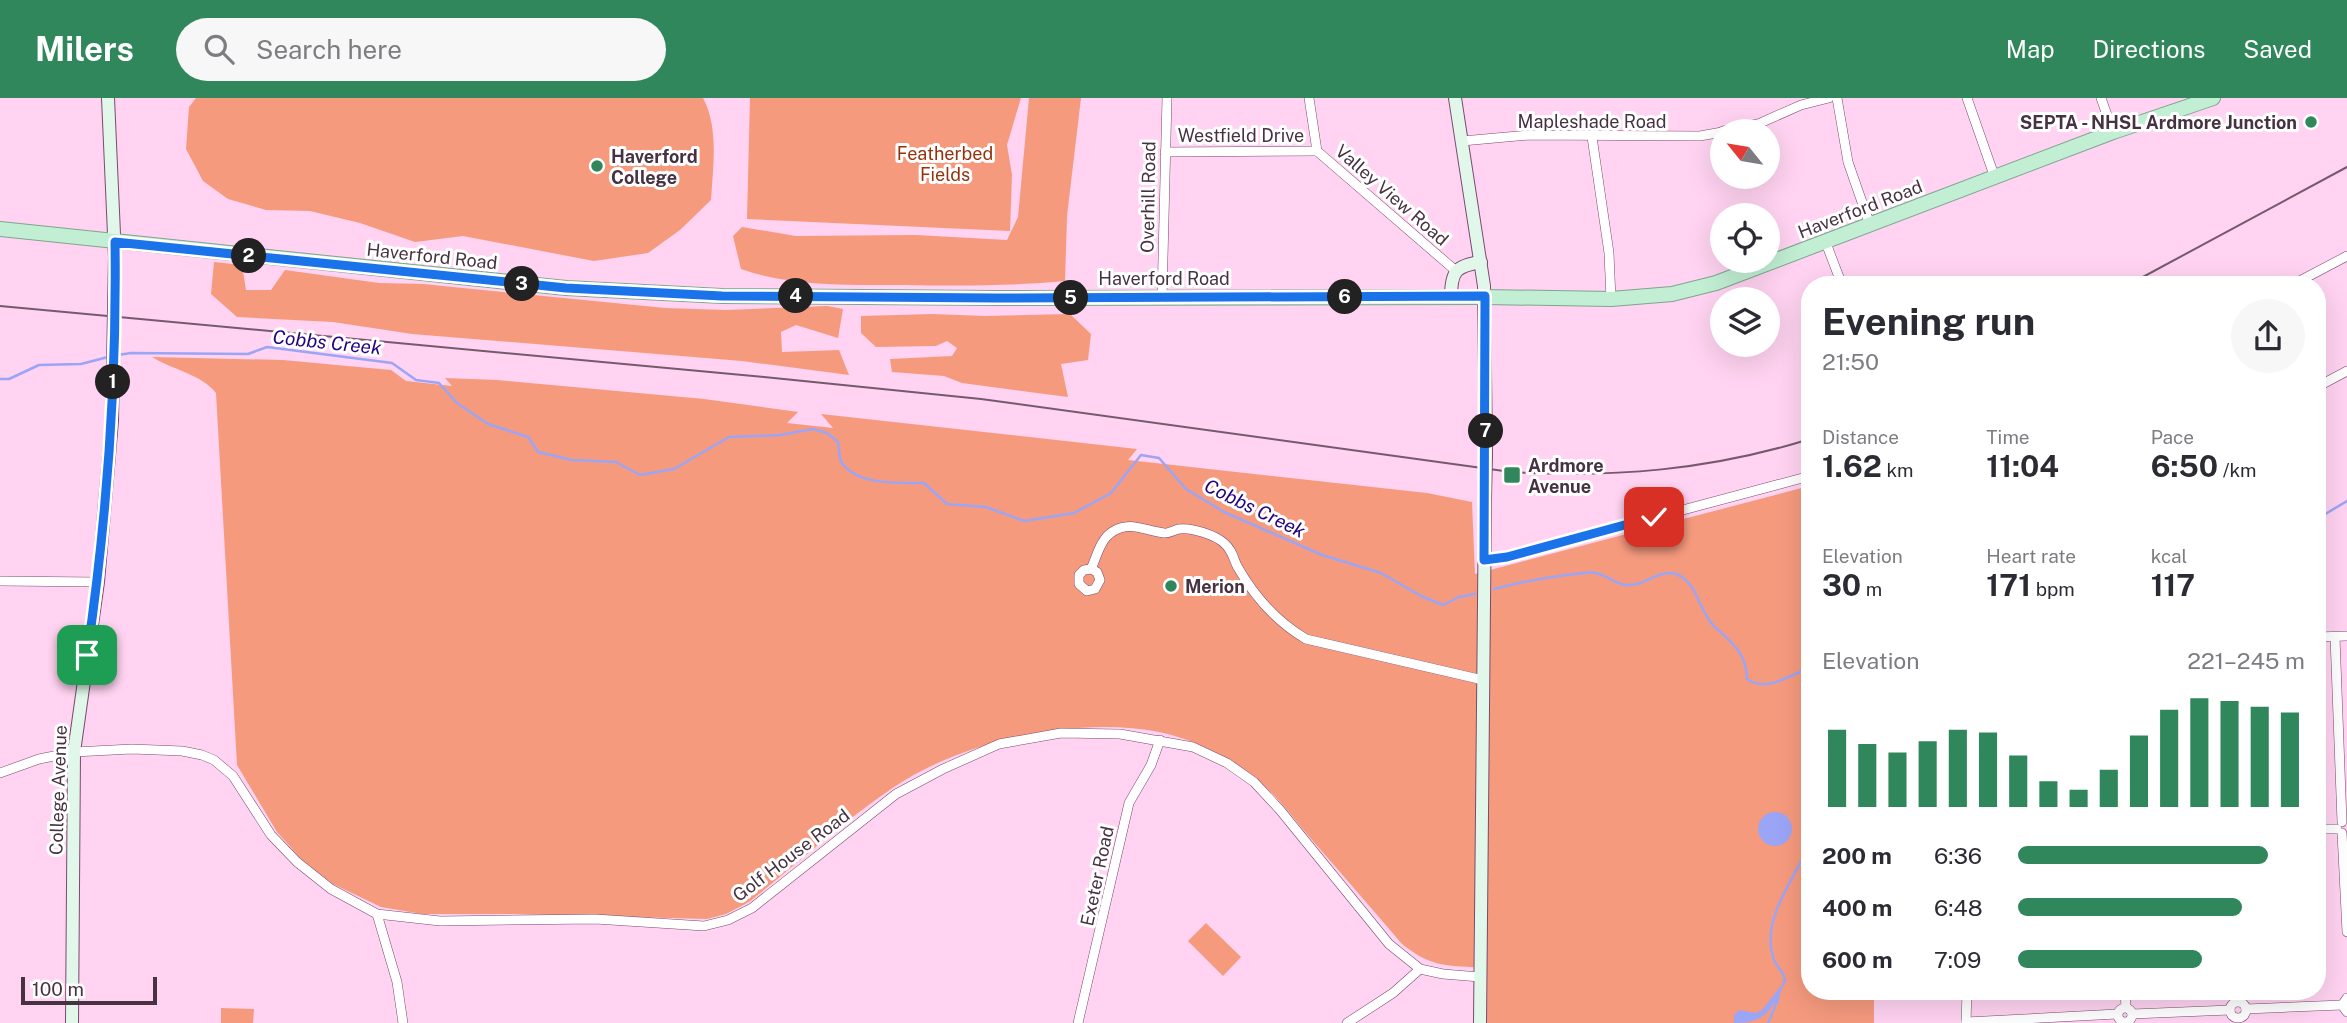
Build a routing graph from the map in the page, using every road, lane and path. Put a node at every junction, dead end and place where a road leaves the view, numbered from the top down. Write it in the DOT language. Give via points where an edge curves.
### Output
graph roads {
  1 [pos="108,98"];
  2 [pos="1167,98"];
  3 [pos="1309,98"];
  4 [pos="1455,98"];
  5 [pos="1829,98"];
  6 [pos="1837,98"];
  7 [pos="1967,98"];
  8 [pos="2101,98"];
  9 [pos="2213,98"];
  10 [pos="1769,119"];
  11 [pos="2113,132"];
  12 [pos="1710,134"];
  13 [pos="1592,137"];
  14 [pos="1462,141"];
  15 [pos="1317,150"];
  16 [pos="1165,152"];
  17 [pos="1995,178"];
  18 [pos="1870,226"];
  19 [pos="0,229"];
  20 [pos="115,242"];
  21 [pos="1826,243"];
  22 [pos="2347,256"];
  23 [pos="1482,262"];
  24 [pos="1455,271"];
  25 [pos="1839,276"];
  26 [pos="2309,276"];
  27 [pos="1485,296"];
  28 [pos="1451,297"];
  29 [pos="1162,298"];
  30 [pos="1611,299"];
  31 [pos="2347,371"];
  32 [pos="2326,382"];
  33 [pos="1801,478"];
  34 [pos="1484,560"];
  35 [pos="1091,569"];
  36 [pos="0,581"];
  37 [pos="97,582"];
  38 [pos="2347,636"];
  39 [pos="2326,637"];
  40 [pos="2335,637"];
  41 [pos="1483,680"];
  42 [pos="1160,740"];
  43 [pos="74,752"];
  44 [pos="0,773"];
  45 [pos="2343,827"];
  46 [pos="377,914"];
  47 [pos="2347,932"];
  48 [pos="1420,969"];
  49 [pos="1480,977"];
  50 [pos="1966,1000"];
  51 [pos="2127,1000"];
  52 [pos="2235,1000"];
  53 [pos="2240,1000"];
  54 [pos="2345,1005"];
  55 [pos="2246,1009"];
  56 [pos="2230,1010"];
  57 [pos="2129,1011"];
  58 [pos="2117,1014"];
  59 [pos="2239,1021"];
  60 [pos="72,1023"];
  61 [pos="403,1023"];
  62 [pos="1079,1023"];
  63 [pos="1347,1023"];
  64 [pos="1480,1023"];
  65 [pos="1966,1023"];
  66 [pos="2125,1023"];
  1 -- 20 [label="street, College Avenue"];
  2 -- 16 [label="street, Overhill Road"];
  3 -- 15 [label="street, Valley View Road"];
  4 -- 14 [label="street"];
  5 -- 10 [label="street, Mapleshade Road"];
  6 -- 18 [label="street" via="1849,162"];
  7 -- 17 [label="street"];
  8 -- 11 [label="street"];
  9 -- 11 [label="main road, Haverford Road"];
  11 -- 17 [label="main road, Haverford Road"];
  12 -- 13 [label="street, Mapleshade Road"];
  13 -- 14 [label="street, Mapleshade Road" via="1530,135"];
  13 -- 30 [label="street"];
  14 -- 23 [label="street"];
  15 -- 16 [label="street, Westfield Drive"];
  15 -- 24 [label="street, Valley View Road"];
  16 -- 29 [label="street, Overhill Road"];
  17 -- 18 [label="main road, Haverford Road"];
  18 -- 21 [label="main road, Haverford Road"];
  19 -- 20 [label="main road, Haverford Road"];
  20 -- 29 [label="main road, Haverford Road" via="579,289 722,296"];
  20 -- 37 [label="street, College Avenue, bridge" via="112,421"];
  21 -- 25 [label="street"];
  21 -- 30 [label="main road, Haverford Road" via="1716,283 1672,294"];
  22 -- 26 [label="street"];
  23 -- 24 [label="street"];
  23 -- 27 [label="street"];
  24 -- 28 [label="street"];
  27 -- 28 [label="main road, Haverford Road"];
  27 -- 30 [label="main road, Haverford Road"];
  27 -- 34 [label="street, bridge"];
  28 -- 29 [label="main road, Haverford Road"];
  31 -- 32 [label="street"];
  33 -- 34 [label="street"];
  34 -- 41 [label="street"];
  35 -- 41 [label="street" via="1103,541 1125,526 1166,534 1182,528 1209,534 1232,551 1273,616 1306,639"];
  36 -- 37 [label="street"];
  37 -- 43 [label="street, College Avenue"];
  38 -- 40 [label="street"];
  39 -- 40 [label="street"];
  40 -- 45 [label="street"];
  41 -- 49 [label="street"];
  42 -- 46 [label="street, Golf House Road" via="1061,733 999,744 896,794 752,908 704,926 595,919 440,921"];
  42 -- 48 [label="street, Golf House Road" via="1193,747 1254,782 1389,944"];
  42 -- 62 [label="street, Exeter Road" via="1129,803"];
  43 -- 44 [label="street, Golf House Road"];
  43 -- 46 [label="street, Golf House Road" via="182,751 214,760 233,776 271,835 296,862"];
  43 -- 60 [label="street, College Avenue"];
  45 -- 47 [label="street"];
  46 -- 61 [label="street" via="397,982"];
  48 -- 49 [label="street, Golf House Road"];
  48 -- 63 [label="street"];
  49 -- 64 [label="street"];
  50 -- 65 [label="street"];
  51 -- 57 [label="street"];
  52 -- 56 [label="street"];
  53 -- 55 [label="street"];
  54 -- 55 [label="street"];
  55 -- 59 [label="street"];
  56 -- 57 [label="street"];
  56 -- 59 [label="street"];
  57 -- 58 [label="street" via="2121,1008"];
  57 -- 66 [label="street" via="2131,1019"];
  58 -- 65 [label="street"];
  58 -- 66 [label="street"];
}
